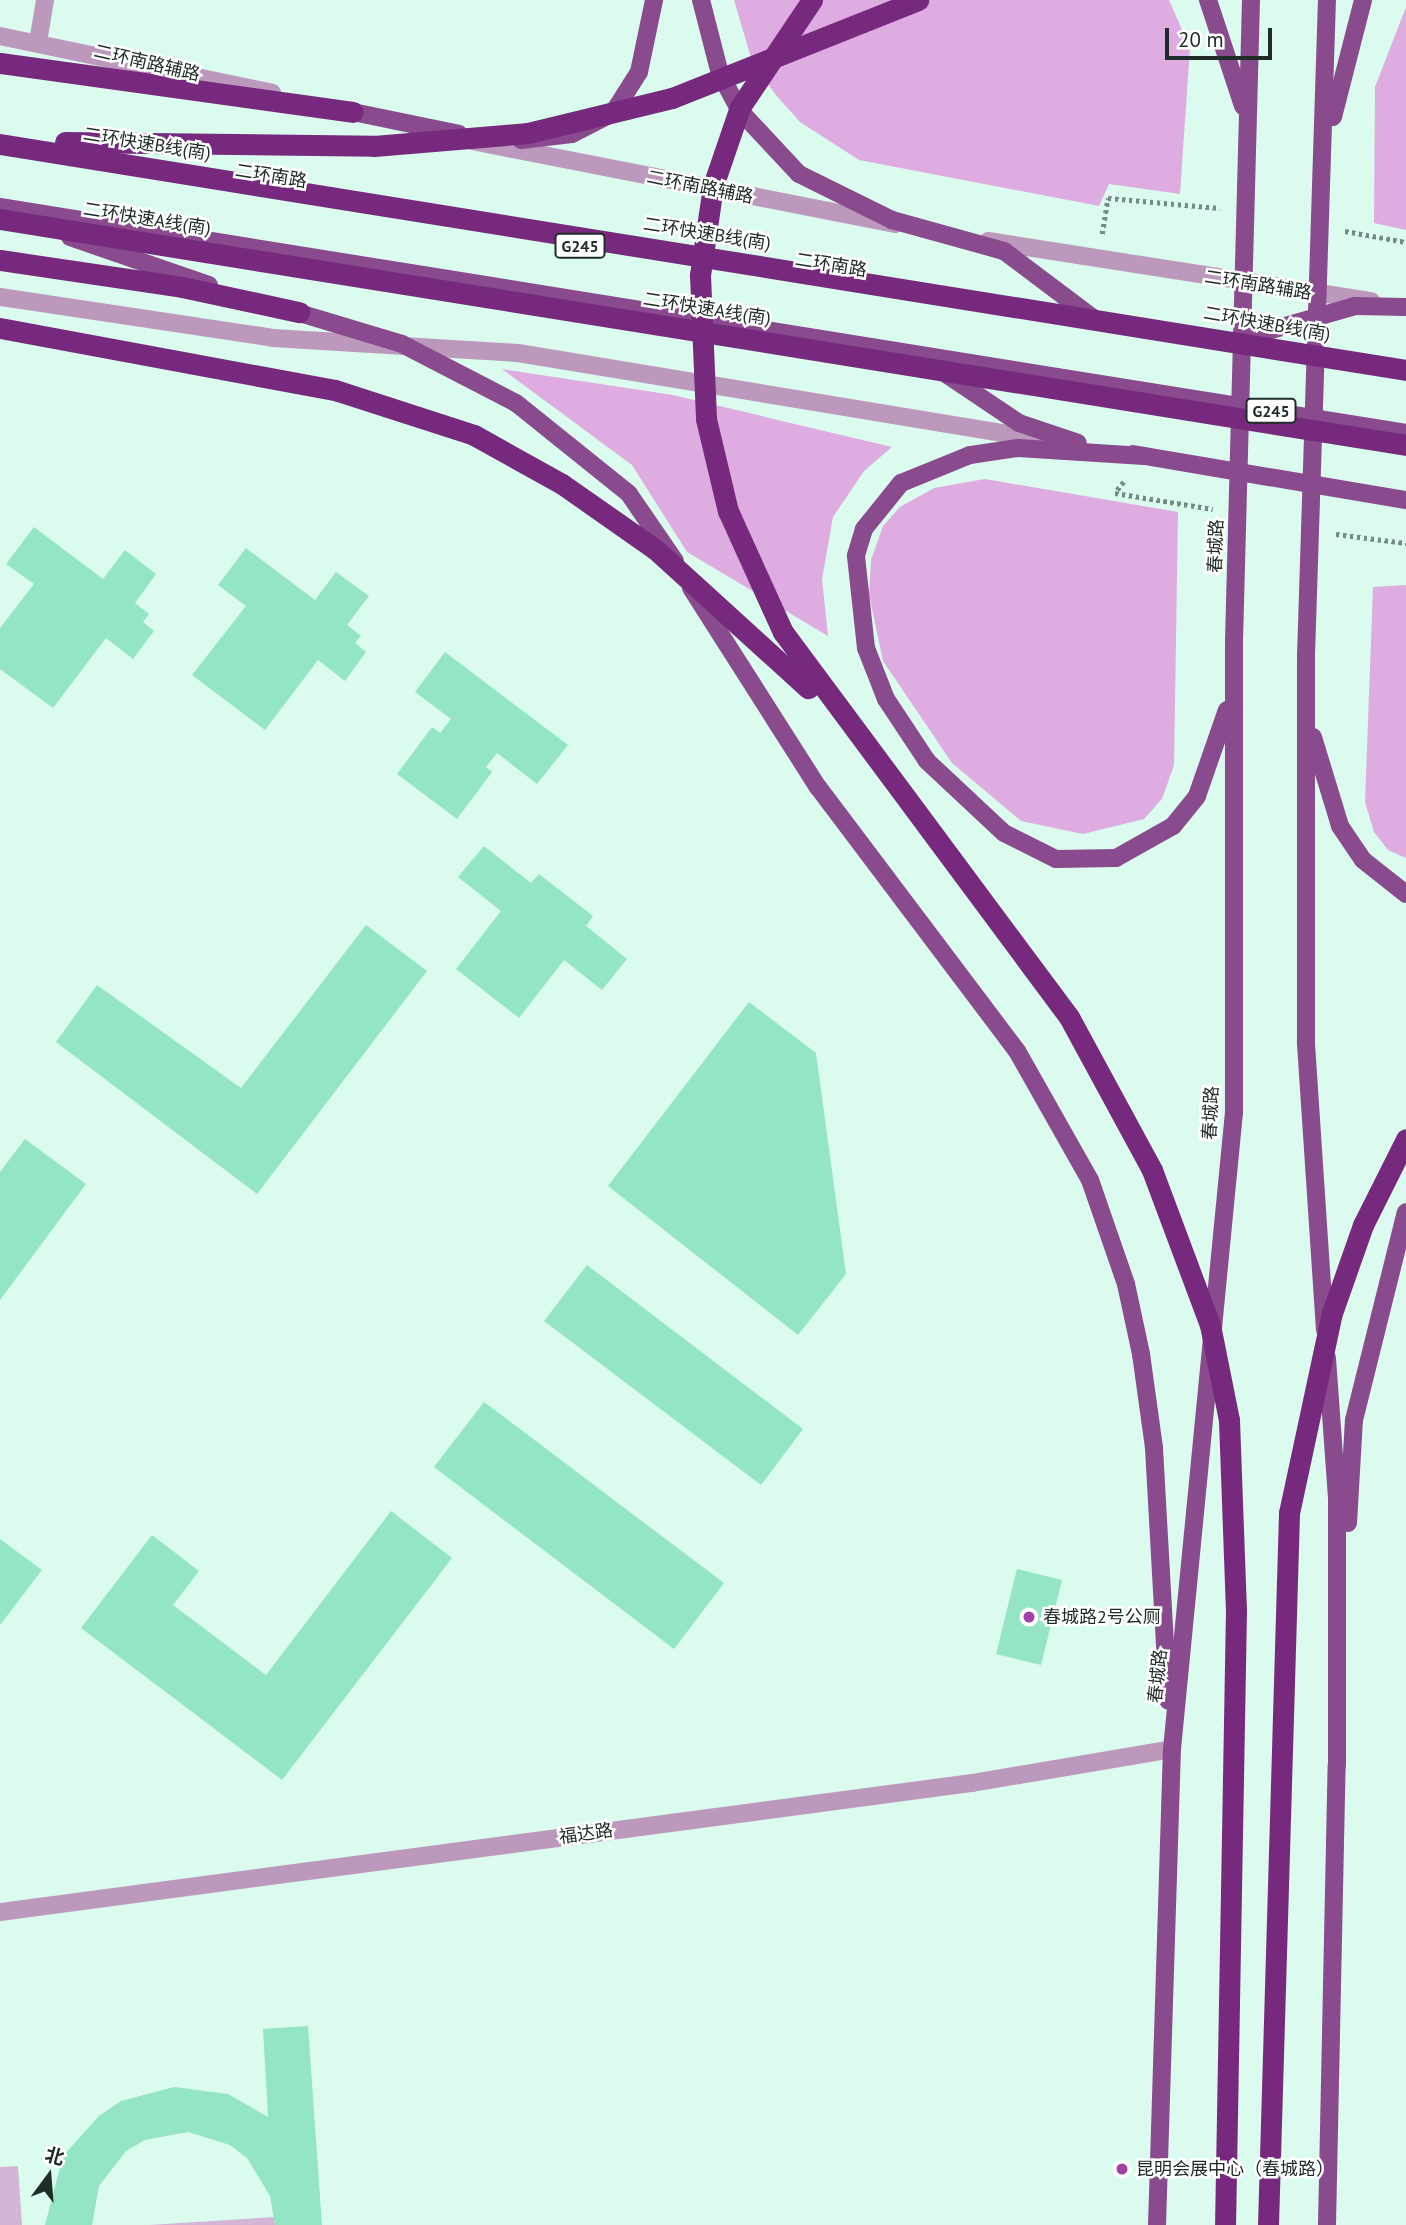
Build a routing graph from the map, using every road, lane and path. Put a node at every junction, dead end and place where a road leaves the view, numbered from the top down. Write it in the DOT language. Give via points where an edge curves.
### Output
graph roads {
  1 [pos="45,0"];
  2 [pos="654,0"];
  3 [pos="701,0"];
  4 [pos="811,0"];
  5 [pos="918,0"];
  6 [pos="1208,0"];
  7 [pos="1251,0"];
  8 [pos="1327,0"];
  9 [pos="1363,0"];
  10 [pos="0,36"];
  11 [pos="38,42"];
  12 [pos="3,64"];
  13 [pos="353,113"];
  14 [pos="0,138"];
  15 [pos="0,144"];
  16 [pos="1248,153"];
  17 [pos="0,154"];
  18 [pos="1108,198"];
  19 [pos="1192,206"];
  20 [pos="0,207"];
  21 [pos="0,217"];
  22 [pos="1320,228"];
  23 [pos="1359,232"];
  24 [pos="952,235"];
  25 [pos="1406,242"];
  26 [pos="0,260"];
  27 [pos="0,297"];
  28 [pos="1406,307"];
  29 [pos="299,312"];
  30 [pos="0,328"];
  31 [pos="829,339"];
  32 [pos="1160,339"];
  33 [pos="402,344"];
  34 [pos="1404,376"];
  35 [pos="1401,436"];
  36 [pos="1144,456"];
  37 [pos="1115,493"];
  38 [pos="1406,500"];
  39 [pos="1190,505"];
  40 [pos="1353,536"];
  41 [pos="1406,543"];
  42 [pos="1234,641"];
  43 [pos="1306,656"];
  44 [pos="887,774"];
  45 [pos="1406,894"];
  46 [pos="1406,1139"];
  47 [pos="1406,1212"];
  48 [pos="1337,1743"];
  49 [pos="1172,1749"];
  50 [pos="0,1912"];
  51 [pos="1157,2225"];
  52 [pos="1225,2225"];
  53 [pos="1268,2225"];
  54 [pos="1327,2225"];
  1 -- 11 [label="street"];
  2 -- 13 [label="main road" via="647,47 628,95 595,126 572,134 482,138"];
  3 -- 24 [label="main road" via="720,74 765,144 841,200"];
  4 -- 44 [label="highway" via="758,77 725,146 704,240 701,371 715,466 744,554 801,659"];
  5 -- 14 [label="highway" via="685,94 528,133 374,146"];
  6 -- 16 [label="main road" via="1236,79"];
  7 -- 16 [label="main road, 春城路"];
  8 -- 22 [label="main road"];
  9 -- 22 [label="main road" via="1336,100"];
  10 -- 11 [label="street, 二环南路辅路"];
  11 -- 13 [label="street, 二环南路辅路"];
  12 -- 13 [label="highway"];
  13 -- 24 [label="street, 二环南路辅路" via="498,147"];
  15 -- 34 [label="highway, 二环快速B线(南)"];
  16 -- 42 [label="main road, 春城路"];
  17 -- 32 [label="main road, 二环南路 / G245"];
  18 -- 19 [label="path"];
  20 -- 31 [label="main road, G245"];
  21 -- 29 [label="main road"];
  21 -- 35 [label="highway, 二环快速A线(南)"];
  22 -- 43 [label="main road"];
  23 -- 25 [label="path"];
  24 -- 28 [label="street, 二环南路辅路"];
  24 -- 32 [label="main road" via="1013,256 1100,322"];
  26 -- 29 [label="highway"];
  27 -- 33 [label="street" via="273,338"];
  28 -- 32 [label="main road" via="1355,306 1224,342"];
  29 -- 33 [label="main road"];
  30 -- 44 [label="highway" via="335,390 474,435 562,484 693,580 796,675"];
  31 -- 35 [label="main road, G245"];
  31 -- 36 [label="main road" via="917,360 1048,435"];
  32 -- 34 [label="main road, 二环南路 / G245"];
  33 -- 36 [label="street" via="518,353"];
  33 -- 49 [label="main road" via="516,402 629,494 787,743 955,964 1044,1094 1108,1223 1141,1354 1155,1460"];
  36 -- 38 [label="main road"];
  36 -- 42 [label="main road" via="1018,449 970,454 901,483 864,529 856,556 859,618 886,699 928,761 1004,833 1056,859 1116,858 1173,826 1197,796 1229,704"];
  37 -- 39 [label="path"];
  40 -- 41 [label="path"];
  42 -- 49 [label="main road, 春城路" via="1234,1112"];
  43 -- 45 [label="main road" via="1311,725 1340,826 1363,860"];
  43 -- 48 [label="main road" via="1306,1042 1337,1497"];
  44 -- 52 [label="highway" via="1007,926 1099,1067 1175,1222 1210,1325 1229,1420 1236,1610"];
  46 -- 53 [label="highway" via="1363,1225 1332,1313 1289,1513"];
  47 -- 48 [label="main road" via="1354,1420"];
  48 -- 54 [label="main road"];
  49 -- 50 [label="street, 福达路" via="972,1783"];
  49 -- 51 [label="main road, 春城路"];
}
